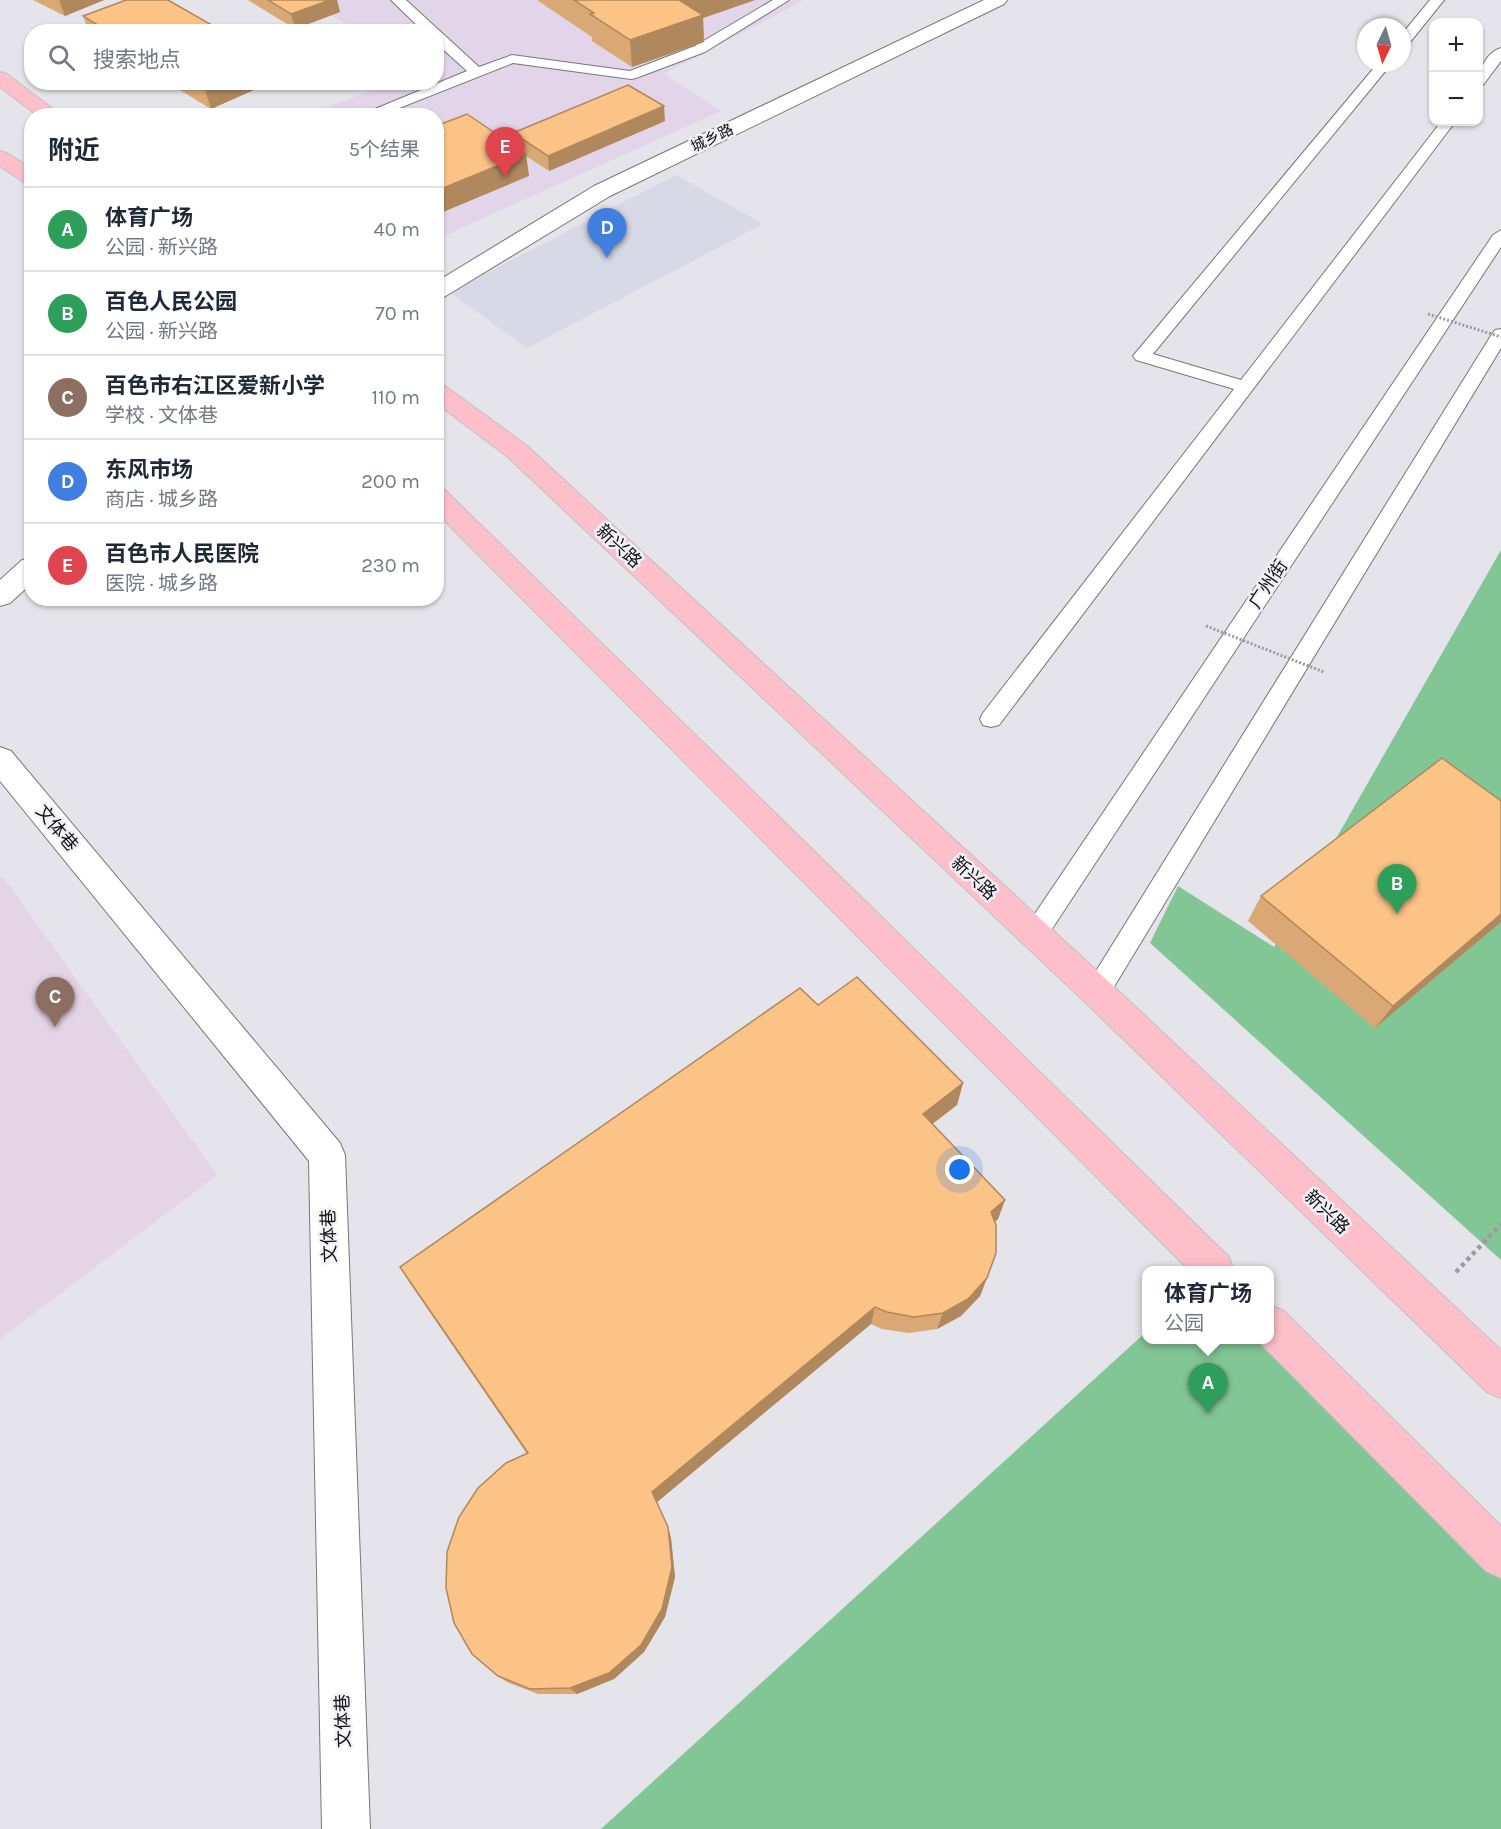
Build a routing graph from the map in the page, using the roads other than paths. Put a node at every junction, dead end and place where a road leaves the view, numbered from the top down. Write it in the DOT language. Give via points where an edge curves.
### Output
graph roads {
  1 [pos="398,0"];
  2 [pos="782,0"];
  3 [pos="998,0"];
  4 [pos="1437,0"];
  5 [pos="424,24"];
  6 [pos="1411,32"];
  7 [pos="444,42"];
  8 [pos="1501,52"];
  9 [pos="1378,72"];
  10 [pos="477,73"];
  11 [pos="1483,77"];
  12 [pos="0,78"];
  13 [pos="444,86"];
  14 [pos="433,90"];
  15 [pos="41,108"];
  16 [pos="386,108"];
  17 [pos="1445,126"];
  18 [pos="0,157"];
  19 [pos="24,174"];
  20 [pos="1501,235"];
  21 [pos="444,287"];
  22 [pos="1501,336"];
  23 [pos="1245,387"];
  24 [pos="444,397"];
  25 [pos="444,504"];
  26 [pos="24,574"];
  27 [pos="0,596"];
  28 [pos="991,719"];
  29 [pos="0,759"];
  30 [pos="1035,934"];
  31 [pos="1097,992"];
  32 [pos="1211,1266"];
  33 [pos="1274,1330"];
  34 [pos="1501,1377"];
  35 [pos="1501,1556"];
  36 [pos="346,1829"];
  1 -- 5 [label="lane"];
  2 -- 10 [label="lane" via="700,49 632,75 512,59"];
  3 -- 21 [label="street, 城乡路" via="602,191"];
  4 -- 6 [label="lane"];
  7 -- 10 [label="lane"];
  8 -- 11 [label="lane"];
  9 -- 23 [label="lane" via="1142,356"];
  10 -- 13 [label="lane"];
  12 -- 15 [label="main road"];
  14 -- 16 [label="lane"];
  17 -- 23 [label="lane"];
  18 -- 19 [label="main road"];
  20 -- 30 [label="lane, 广州街"];
  22 -- 31 [label="lane"];
  23 -- 28 [label="lane"];
  24 -- 30 [label="main road, 新兴路" via="517,451"];
  25 -- 32 [label="main road"];
  26 -- 27 [label="street"];
  29 -- 36 [label="street, 文体巷" via="327,1155"];
  30 -- 31 [label="main road, 新兴路"];
  31 -- 34 [label="main road, 新兴路"];
  33 -- 35 [label="main road"];
}
